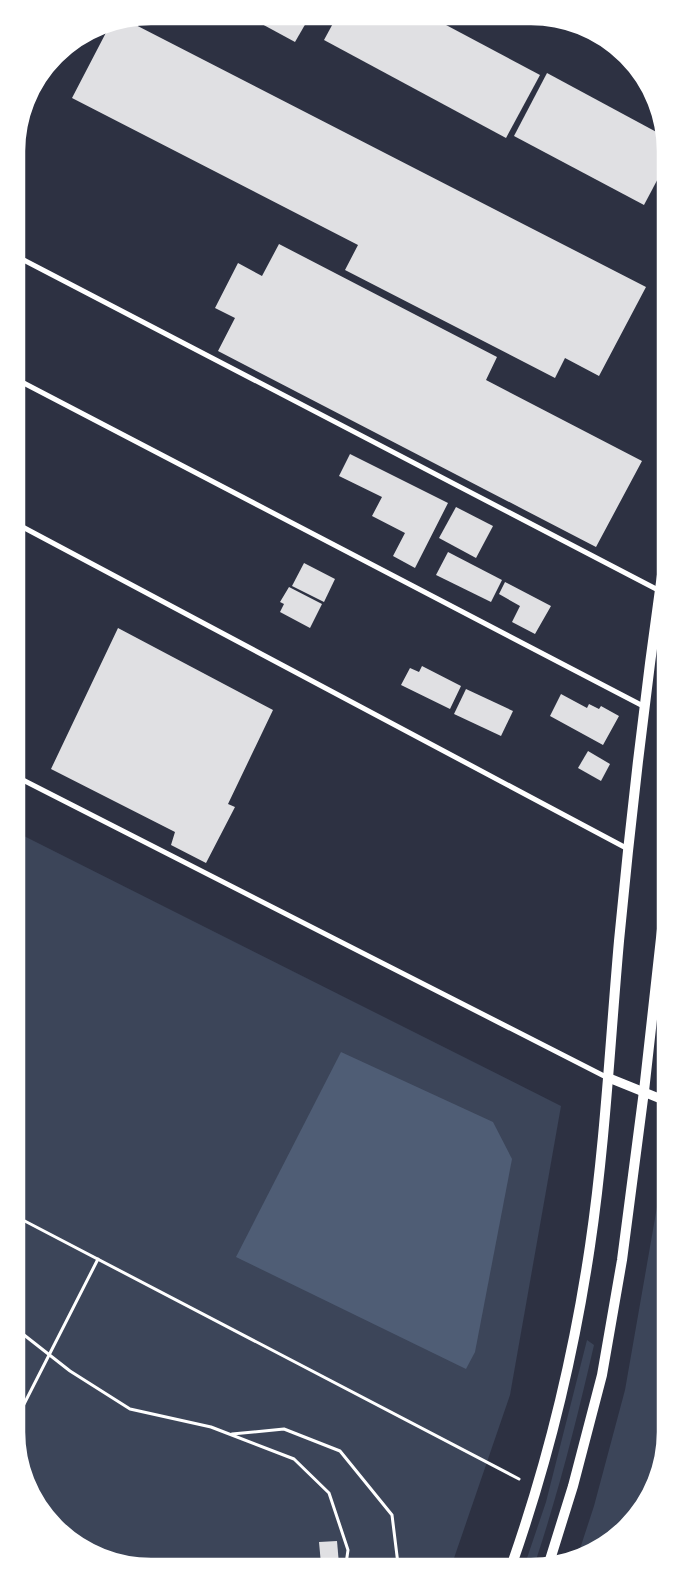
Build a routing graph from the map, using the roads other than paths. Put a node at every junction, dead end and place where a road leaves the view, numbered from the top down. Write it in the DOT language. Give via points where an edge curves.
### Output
graph roads {
  1 [pos="24,260"];
  2 [pos="24,383"];
  3 [pos="24,528"];
  4 [pos="658,587"];
  5 [pos="658,618"];
  6 [pos="646,707"];
  7 [pos="24,782"];
  8 [pos="628,849"];
  9 [pos="658,965"];
  10 [pos="609,1078"];
  11 [pos="644,1091"];
  12 [pos="658,1097"];
  13 [pos="551,1557"];
  14 [pos="514,1559"];
  1 -- 4 [label="street"];
  2 -- 6 [label="street"];
  3 -- 8 [label="street"];
  5 -- 6 [label="main road"];
  6 -- 8 [label="main road"];
  7 -- 10 [label="street"];
  8 -- 10 [label="main road"];
  9 -- 11 [label="main road"];
  10 -- 11 [label="street"];
  10 -- 14 [label="main road" via="590,1244 568,1369"];
  11 -- 12 [label="street"];
  11 -- 13 [label="main road" via="622,1260 602,1375"];
}
